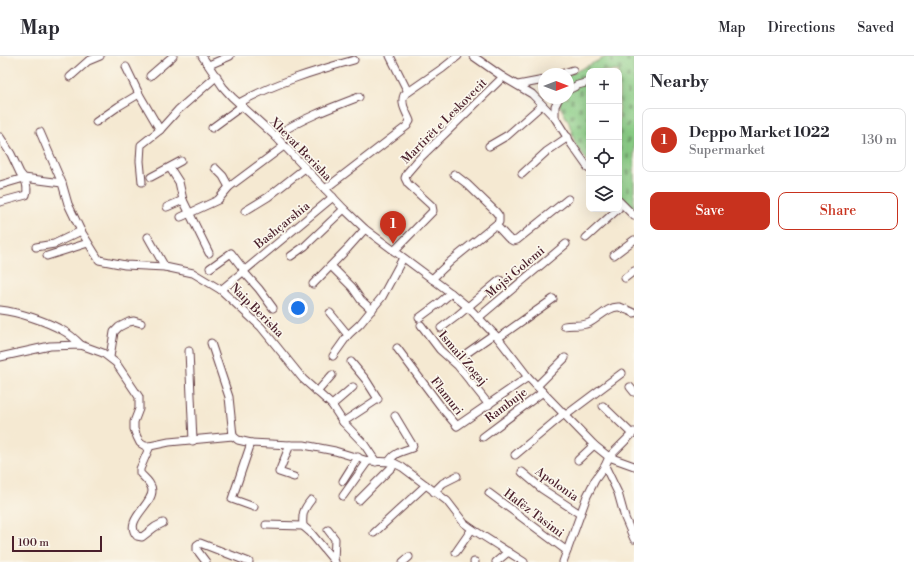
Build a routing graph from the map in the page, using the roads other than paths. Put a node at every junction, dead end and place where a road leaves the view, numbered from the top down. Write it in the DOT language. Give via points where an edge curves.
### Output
graph roads {
  1 [pos="100,56"];
  2 [pos="173,56"];
  3 [pos="202,56"];
  4 [pos="230,56"];
  5 [pos="390,56"];
  6 [pos="458,56"];
  7 [pos="479,57"];
  8 [pos="86,59"];
  9 [pos="354,60"];
  10 [pos="209,65"];
  11 [pos="126,67"];
  12 [pos="150,76"];
  13 [pos="217,76"];
  14 [pos="70,77"];
  15 [pos="503,77"];
  16 [pos="538,81"];
  17 [pos="586,83"];
  18 [pos="518,86"];
  19 [pos="574,87"];
  20 [pos="408,92"];
  21 [pos="139,94"];
  22 [pos="359,97"];
  23 [pos="240,104"];
  24 [pos="556,104"];
  25 [pos="542,105"];
  26 [pos="555,118"];
  27 [pos="96,122"];
  28 [pos="212,128"];
  29 [pos="160,130"];
  30 [pos="40,132"];
  31 [pos="275,136"];
  32 [pos="0,137"];
  33 [pos="568,137"];
  34 [pos="284,146"];
  35 [pos="489,146"];
  36 [pos="181,161"];
  37 [pos="586,165"];
  38 [pos="170,168"];
  39 [pos="215,168"];
  40 [pos="305,168"];
  41 [pos="454,174"];
  42 [pos="522,174"];
  43 [pos="151,177"];
  44 [pos="24,178"];
  45 [pos="142,182"];
  46 [pos="62,183"];
  47 [pos="0,185"];
  48 [pos="229,187"];
  49 [pos="325,189"];
  50 [pos="332,197"];
  51 [pos="568,199"];
  52 [pos="183,200"];
  53 [pos="0,202"];
  54 [pos="167,207"];
  55 [pos="622,207"];
  56 [pos="344,209"];
  57 [pos="245,211"];
  58 [pos="614,212"];
  59 [pos="190,213"];
  60 [pos="634,216"];
  61 [pos="181,217"];
  62 [pos="496,225"];
  63 [pos="365,229"];
  64 [pos="80,231"];
  65 [pos="148,237"];
  66 [pos="586,238"];
  67 [pos="634,240"];
  68 [pos="88,243"];
  69 [pos="566,244"];
  70 [pos="36,247"];
  71 [pos="394,252"];
  72 [pos="209,253"];
  73 [pos="614,255"];
  74 [pos="47,256"];
  75 [pos="291,256"];
  76 [pos="403,258"];
  77 [pos="331,266"];
  78 [pos="165,267"];
  79 [pos="210,268"];
  80 [pos="244,270"];
  81 [pos="634,271"];
  82 [pos="625,278"];
  83 [pos="432,279"];
  84 [pos="500,280"];
  85 [pos="313,284"];
  86 [pos="221,290"];
  87 [pos="451,293"];
  88 [pos="553,299"];
  89 [pos="468,307"];
  90 [pos="273,308"];
  91 [pos="0,310"];
  92 [pos="372,310"];
  93 [pos="330,313"];
  94 [pos="634,313"];
  95 [pos="478,318"];
  96 [pos="141,323"];
  97 [pos="564,326"];
  98 [pos="440,328"];
  99 [pos="348,334"];
  100 [pos="496,336"];
  101 [pos="212,344"];
  102 [pos="81,346"];
  103 [pos="397,348"];
  104 [pos="189,351"];
  105 [pos="467,353"];
  106 [pos="333,356"];
  107 [pos="0,357"];
  108 [pos="110,358"];
  109 [pos="565,358"];
  110 [pos="351,362"];
  111 [pos="622,373"];
  112 [pos="332,376"];
  113 [pos="528,377"];
  114 [pos="537,386"];
  115 [pos="353,387"];
  116 [pos="317,392"];
  117 [pos="543,392"];
  118 [pos="332,405"];
  119 [pos="489,405"];
  120 [pos="603,406"];
  121 [pos="565,415"];
  122 [pos="395,416"];
  123 [pos="343,422"];
  124 [pos="633,433"];
  125 [pos="233,436"];
  126 [pos="483,437"];
  127 [pos="193,440"];
  128 [pos="251,443"];
  129 [pos="290,445"];
  130 [pos="150,446"];
  131 [pos="594,446"];
  132 [pos="516,455"];
  133 [pos="358,457"];
  134 [pos="609,457"];
  135 [pos="578,460"];
  136 [pos="368,461"];
  137 [pos="376,462"];
  138 [pos="392,463"];
  139 [pos="605,466"];
  140 [pos="634,466"];
  141 [pos="522,472"];
  142 [pos="457,476"];
  143 [pos="294,477"];
  144 [pos="343,480"];
  145 [pos="426,485"];
  146 [pos="434,492"];
  147 [pos="489,493"];
  148 [pos="342,496"];
  149 [pos="311,500"];
  150 [pos="359,500"];
  151 [pos="254,508"];
  152 [pos="580,514"];
  153 [pos="162,523"];
  154 [pos="266,525"];
  155 [pos="303,526"];
  156 [pos="472,529"];
  157 [pos="328,530"];
  158 [pos="374,533"];
  159 [pos="634,539"];
  160 [pos="567,551"];
  161 [pos="456,552"];
  162 [pos="508,552"];
  163 [pos="409,557"];
  164 [pos="334,561"];
  165 [pos="206,562"];
  166 [pos="249,562"];
  167 [pos="403,562"];
  168 [pos="496,562"];
  169 [pos="524,562"];
  170 [pos="563,562"];
  1 -- 8 [label="street"];
  2 -- 12 [label="street"];
  3 -- 10 [label="street, Xhevat Berisha"];
  4 -- 10 [label="street"];
  5 -- 20 [label="street"];
  6 -- 20 [label="street"];
  7 -- 15 [label="street"];
  8 -- 14 [label="street"];
  9 -- 23 [label="street" via="275,85"];
  10 -- 13 [label="street, Xhevat Berisha"];
  11 -- 21 [label="street"];
  13 -- 23 [label="street, Xhevat Berisha"];
  13 -- 29 [label="street" via="178,110"];
  15 -- 18 [label="street"];
  15 -- 71 [label="street, Martirët e Leskovecit" via="407,173 408,184 432,206 433,211"];
  16 -- 18 [label="street"];
  17 -- 19 [label="street"];
  18 -- 25 [label="street" via="532,94"];
  20 -- 49 [label="street" via="404,95 402,104 409,124"];
  21 -- 27 [label="street"];
  21 -- 29 [label="street"];
  22 -- 31 [label="street" via="319,112"];
  23 -- 28 [label="street"];
  23 -- 31 [label="street, Xhevat Berisha"];
  24 -- 26 [label="street"];
  25 -- 26 [label="street"];
  25 -- 35 [label="street" via="508,134"];
  26 -- 33 [label="street"];
  29 -- 45 [label="street" via="141,144"];
  30 -- 46 [label="street, Naip Berisha"];
  31 -- 34 [label="street, Xhevat Berisha"];
  32 -- 44 [label="street"];
  33 -- 37 [label="street"];
  33 -- 42 [label="street" via="546,152"];
  34 -- 40 [label="street, Xhevat Berisha"];
  34 -- 48 [label="street"];
  36 -- 38 [label="street"];
  38 -- 43 [label="street"];
  38 -- 52 [label="street" via="179,182"];
  39 -- 48 [label="street"];
  40 -- 49 [label="street, Xhevat Berisha"];
  40 -- 57 [label="street" via="268,197"];
  41 -- 62 [label="street" via="496,212 500,222"];
  44 -- 46 [label="street"];
  44 -- 47 [label="street"];
  44 -- 53 [label="street" via="27,184 26,195"];
  46 -- 64 [label="street, Naip Berisha"];
  48 -- 59 [label="street" via="218,200"];
  49 -- 50 [label="street, Xhevat Berisha"];
  50 -- 56 [label="street, Xhevat Berisha"];
  50 -- 80 [label="street, Bashçarshia"];
  51 -- 62 [label="street" via="517,240 508,238"];
  52 -- 54 [label="street"];
  52 -- 59 [label="street"];
  55 -- 60 [label="street"];
  56 -- 63 [label="street, Xhevat Berisha"];
  56 -- 75 [label="street"];
  58 -- 66 [label="street"];
  59 -- 61 [label="street"];
  59 -- 72 [label="street"];
  62 -- 83 [label="street"];
  63 -- 71 [label="street, Xhevat Berisha"];
  63 -- 77 [label="street"];
  64 -- 68 [label="street, Naip Berisha"];
  64 -- 70 [label="street" via="54,244"];
  65 -- 78 [label="street"];
  67 -- 73 [label="street"];
  68 -- 74 [label="street"];
  68 -- 78 [label="street, Naip Berisha" via="99,260 125,265"];
  69 -- 95 [label="street, Mojsi Golemi"];
  71 -- 76 [label="street, Xhevat Berisha"];
  76 -- 83 [label="street, Xhevat Berisha"];
  76 -- 92 [label="street"];
  77 -- 85 [label="street"];
  77 -- 92 [label="street"];
  78 -- 86 [label="street, Naip Berisha" via="193,273"];
  79 -- 80 [label="street" via="231,253"];
  80 -- 86 [label="street, Bashçarshia"];
  80 -- 90 [label="street"];
  81 -- 82 [label="street"];
  83 -- 87 [label="street, Xhevat Berisha"];
  84 -- 89 [label="street"];
  86 -- 116 [label="street, Naip Berisha" via="261,327 303,379"];
  87 -- 89 [label="street, Xhevat Berisha"];
  87 -- 119 [label="street, Ismail Zogaj" via="420,322 440,350 458,366"];
  88 -- 100 [label="street"];
  89 -- 95 [label="street, Xhevat Berisha"];
  89 -- 98 [label="street"];
  91 -- 102 [label="street" via="62,330"];
  92 -- 99 [label="street"];
  93 -- 99 [label="street"];
  94 -- 97 [label="street" via="614,307 589,323"];
  95 -- 100 [label="street, Xhevat Berisha"];
  96 -- 108 [label="street" via="129,322 114,332"];
  99 -- 106 [label="street"];
  100 -- 105 [label="street"];
  100 -- 113 [label="street, Xhevat Berisha"];
  101 -- 125 [label="street" via="229,397"];
  102 -- 107 [label="street" via="50,346"];
  102 -- 108 [label="street"];
  103 -- 119 [label="street, Flamuri" via="457,426"];
  104 -- 127 [label="street"];
  108 -- 130 [label="street" via="116,362 139,397 134,429 140,443"];
  109 -- 114 [label="street"];
  110 -- 123 [label="street" via="378,399"];
  111 -- 121 [label="street"];
  112 -- 116 [label="street"];
  113 -- 114 [label="street, Xhevat Berisha"];
  113 -- 119 [label="street, Flamuri"];
  114 -- 117 [label="street, Xhevat Berisha"];
  115 -- 118 [label="street"];
  116 -- 118 [label="street, Naip Berisha"];
  117 -- 121 [label="street, Xhevat Berisha"];
  117 -- 126 [label="street, Rambuje"];
  118 -- 123 [label="street, Naip Berisha"];
  120 -- 124 [label="street"];
  121 -- 131 [label="street, Xhevat Berisha"];
  121 -- 132 [label="street"];
  122 -- 138 [label="street" via="413,446 391,457"];
  123 -- 137 [label="street, Naip Berisha"];
  124 -- 134 [label="street"];
  125 -- 127 [label="street"];
  125 -- 128 [label="street"];
  127 -- 130 [label="street"];
  128 -- 129 [label="street"];
  128 -- 151 [label="street" via="232,499"];
  129 -- 133 [label="street"];
  129 -- 143 [label="street" via="279,472"];
  130 -- 153 [label="street" via="140,473 150,483 151,495 136,519 133,531 142,537"];
  131 -- 134 [label="street, Xhevat Berisha"];
  131 -- 135 [label="street"];
  133 -- 136 [label="street"];
  133 -- 144 [label="street"];
  134 -- 139 [label="street"];
  134 -- 140 [label="street, Xhevat Berisha"];
  136 -- 137 [label="street"];
  136 -- 148 [label="street"];
  137 -- 138 [label="street"];
  138 -- 145 [label="street" via="407,470"];
  138 -- 150 [label="street"];
  139 -- 152 [label="street" via="595,480"];
  139 -- 159 [label="street" via="618,493 624,518"];
  141 -- 152 [label="street, Apolonia" via="542,489"];
  142 -- 146 [label="street" via="443,483"];
  145 -- 146 [label="street"];
  145 -- 158 [label="street"];
  146 -- 156 [label="street" via="447,501"];
  147 -- 160 [label="street, Hafëz Tasimi"];
  149 -- 155 [label="street" via="304,508"];
  152 -- 160 [label="street"];
  154 -- 155 [label="street"];
  155 -- 164 [label="street"];
  156 -- 161 [label="street"];
  156 -- 162 [label="street"];
  157 -- 164 [label="street" via="335,539"];
  160 -- 170 [label="street"];
  162 -- 168 [label="street"];
  162 -- 169 [label="street"];
  163 -- 167 [label="street"];
  165 -- 166 [label="street" via="197,550 200,543"];
}
